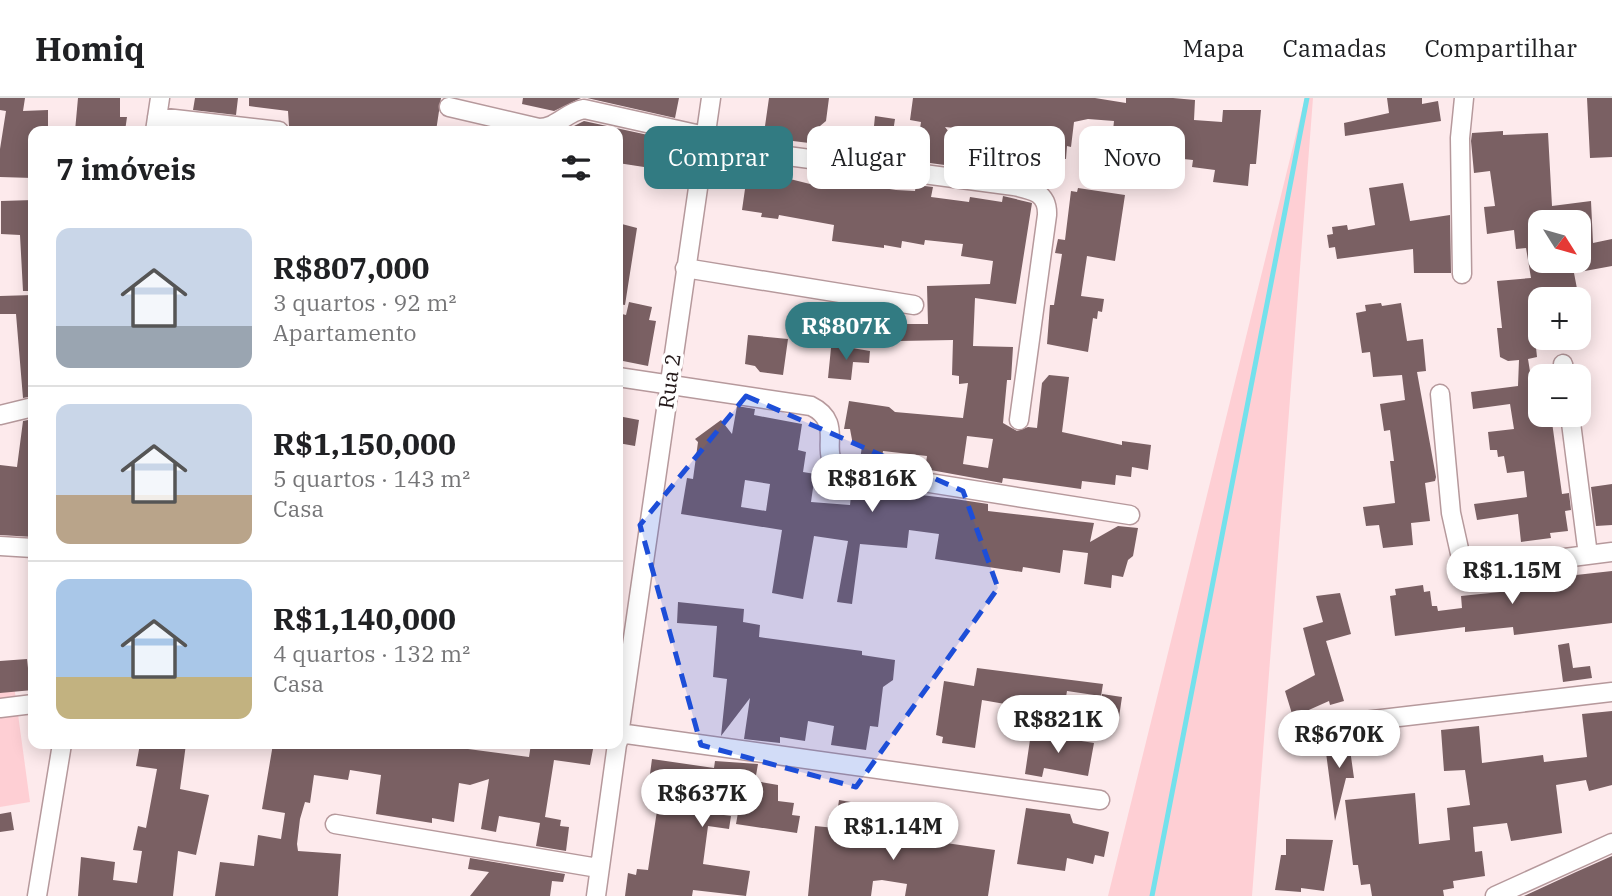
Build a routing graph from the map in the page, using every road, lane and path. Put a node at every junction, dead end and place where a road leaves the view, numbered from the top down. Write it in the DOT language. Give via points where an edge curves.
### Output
graph roads {
  1 [pos="160,98"];
  2 [pos="711,98"];
  3 [pos="1464,98"];
  4 [pos="449,107"];
  5 [pos="156,124"];
  6 [pos="189,126"];
  7 [pos="530,126"];
  8 [pos="553,126"];
  9 [pos="647,126"];
  10 [pos="706,126"];
  11 [pos="793,154"];
  12 [pos="697,189"];
  13 [pos="685,268"];
  14 [pos="1462,274"];
  15 [pos="914,305"];
  16 [pos="623,378"];
  17 [pos="668,385"];
  18 [pos="1440,394"];
  19 [pos="28,408"];
  20 [pos="0,415"];
  21 [pos="1019,420"];
  22 [pos="1572,427"];
  23 [pos="1130,515"];
  24 [pos="0,546"];
  25 [pos="28,548"];
  26 [pos="1612,552"];
  27 [pos="1588,555"];
  28 [pos="623,663"];
  29 [pos="1612,692"];
  30 [pos="28,705"];
  31 [pos="0,708"];
  32 [pos="1296,729"];
  33 [pos="623,740"];
  34 [pos="61,749"];
  35 [pos="616,749"];
  36 [pos="1100,800"];
  37 [pos="335,824"];
  38 [pos="1612,843"];
  39 [pos="598,868"];
  40 [pos="37,896"];
  41 [pos="596,896"];
  42 [pos="1495,896"];
  1 -- 5 [label="street"];
  2 -- 10 [label="street, Rua 2"];
  3 -- 14 [label="street" via="1460,138"];
  4 -- 7 [label="street"];
  5 -- 6 [label="street"];
  8 -- 9 [label="street" via="583,109"];
  11 -- 21 [label="street" via="1014,186 1041,195 1047,215"];
  12 -- 13 [label="street, Rua 2"];
  13 -- 15 [label="street"];
  13 -- 17 [label="street, Rua 2"];
  16 -- 17 [label="street"];
  17 -- 23 [label="street" via="821,411 830,423 834,464 842,470"];
  17 -- 28 [label="street, Rua 2"];
  18 -- 27 [label="street" via="1451,513 1461,558 1469,565 1486,568"];
  19 -- 20 [label="street"];
  22 -- 27 [label="street"];
  24 -- 25 [label="street"];
  26 -- 27 [label="street"];
  29 -- 32 [label="street"];
  30 -- 31 [label="street"];
  33 -- 36 [label="street"];
  34 -- 40 [label="street"];
  35 -- 39 [label="street, Rua 2"];
  37 -- 39 [label="street"];
  38 -- 42 [label="street"];
  39 -- 41 [label="street, Rua 2"];
}
